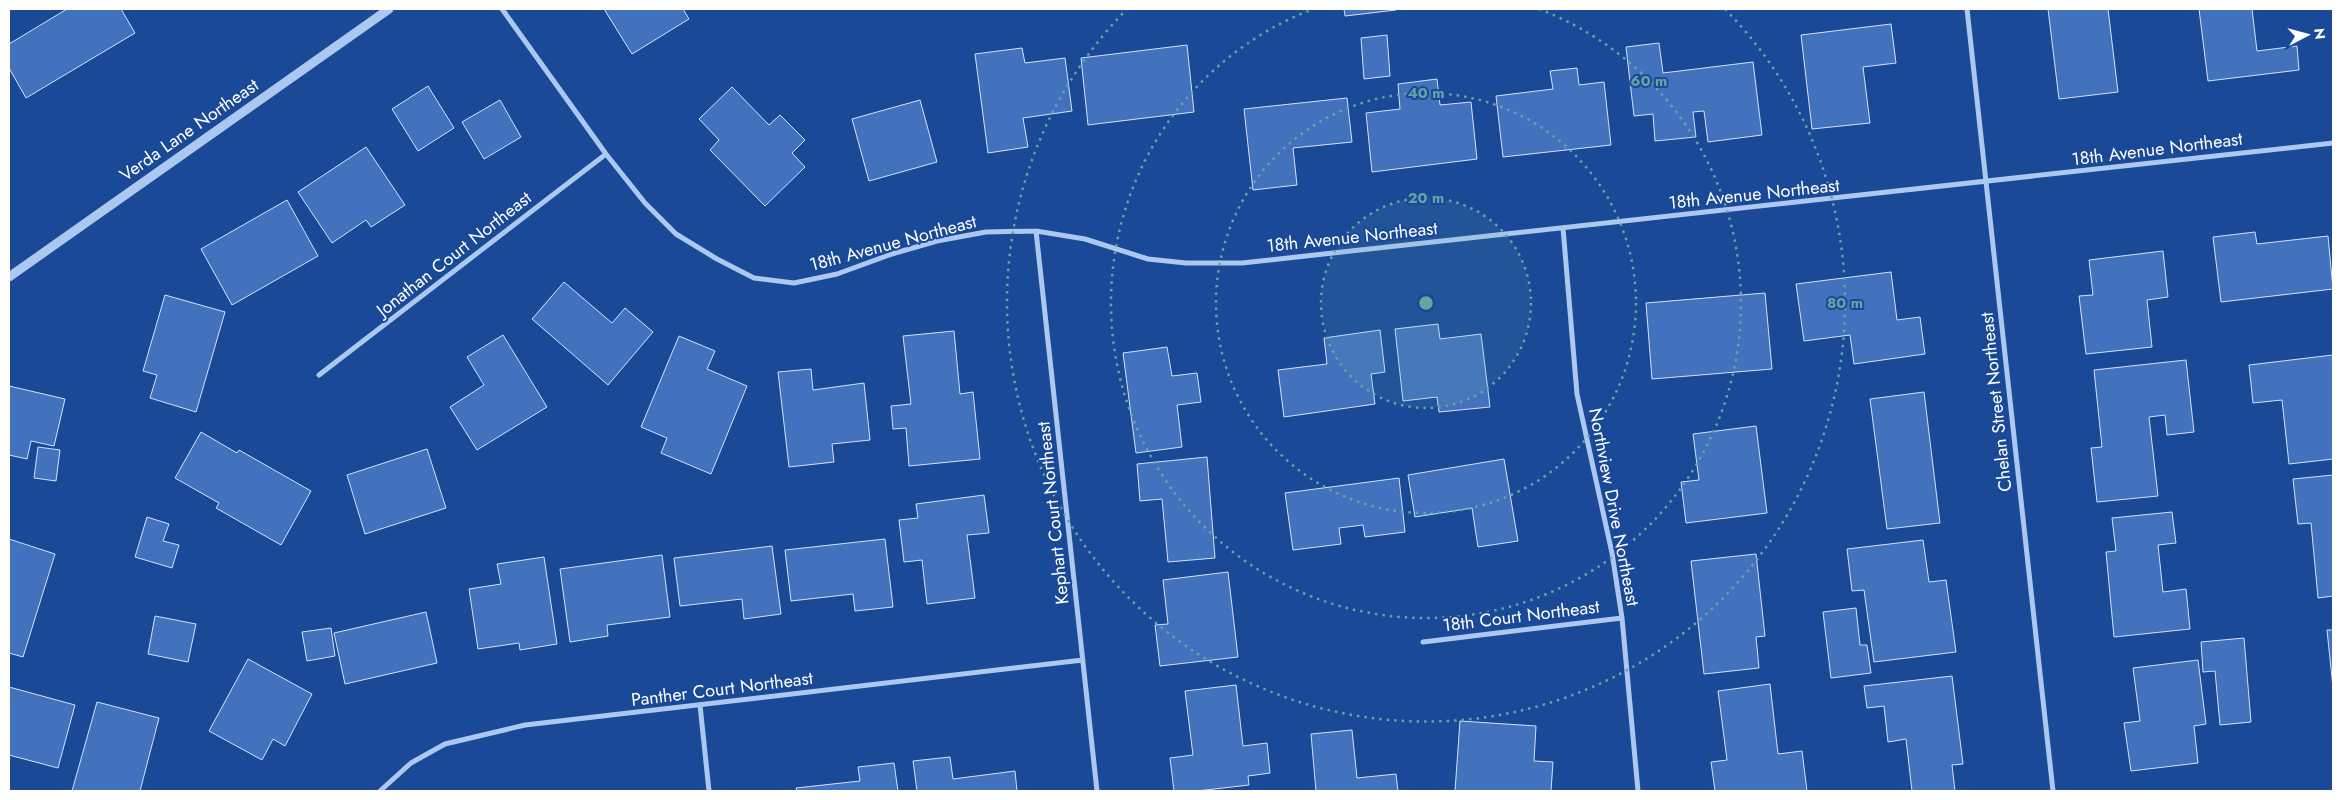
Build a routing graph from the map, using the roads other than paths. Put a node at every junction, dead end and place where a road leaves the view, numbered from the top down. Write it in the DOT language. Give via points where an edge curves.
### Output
graph roads {
  1 [pos="388,9"];
  2 [pos="502,9"];
  3 [pos="1967,9"];
  4 [pos="2333,142"];
  5 [pos="606,154"];
  6 [pos="1986,182"];
  7 [pos="1563,228"];
  8 [pos="1036,231"];
  9 [pos="9,278"];
  10 [pos="319,375"];
  11 [pos="1622,618"];
  12 [pos="1423,642"];
  13 [pos="1083,660"];
  14 [pos="700,705"];
  15 [pos="380,791"];
  16 [pos="709,791"];
  17 [pos="1097,791"];
  18 [pos="1638,791"];
  19 [pos="2053,791"];
  1 -- 9 [label="street, Verda Lane Northeast"];
  2 -- 5 [label="street, 18th Avenue Northeast"];
  3 -- 6 [label="street, Chelan Street Northeast"];
  4 -- 6 [label="street, 18th Avenue Northeast"];
  5 -- 8 [label="street, 18th Avenue Northeast" via="645,203 676,234 754,278 794,283 837,274 937,241 986,232"];
  5 -- 10 [label="street, Jonathan Court Northeast"];
  6 -- 7 [label="street, 18th Avenue Northeast"];
  6 -- 19 [label="street, Chelan Street Northeast"];
  7 -- 8 [label="street, 18th Avenue Northeast" via="1242,263 1148,259 1085,239"];
  7 -- 11 [label="street, Northview Drive Northeast" via="1576,394 1612,553"];
  8 -- 13 [label="street, Kephart Court Northeast"];
  11 -- 12 [label="street, 18th Court Northeast"];
  11 -- 18 [label="street, Northview Drive Northeast"];
  13 -- 14 [label="street, Panther Court Northeast"];
  13 -- 17 [label="street, Kephart Court Northeast"];
  14 -- 15 [label="street, Panther Court Northeast" via="525,725 484,733 436,749 411,763"];
  14 -- 16 [label="street"];
}
